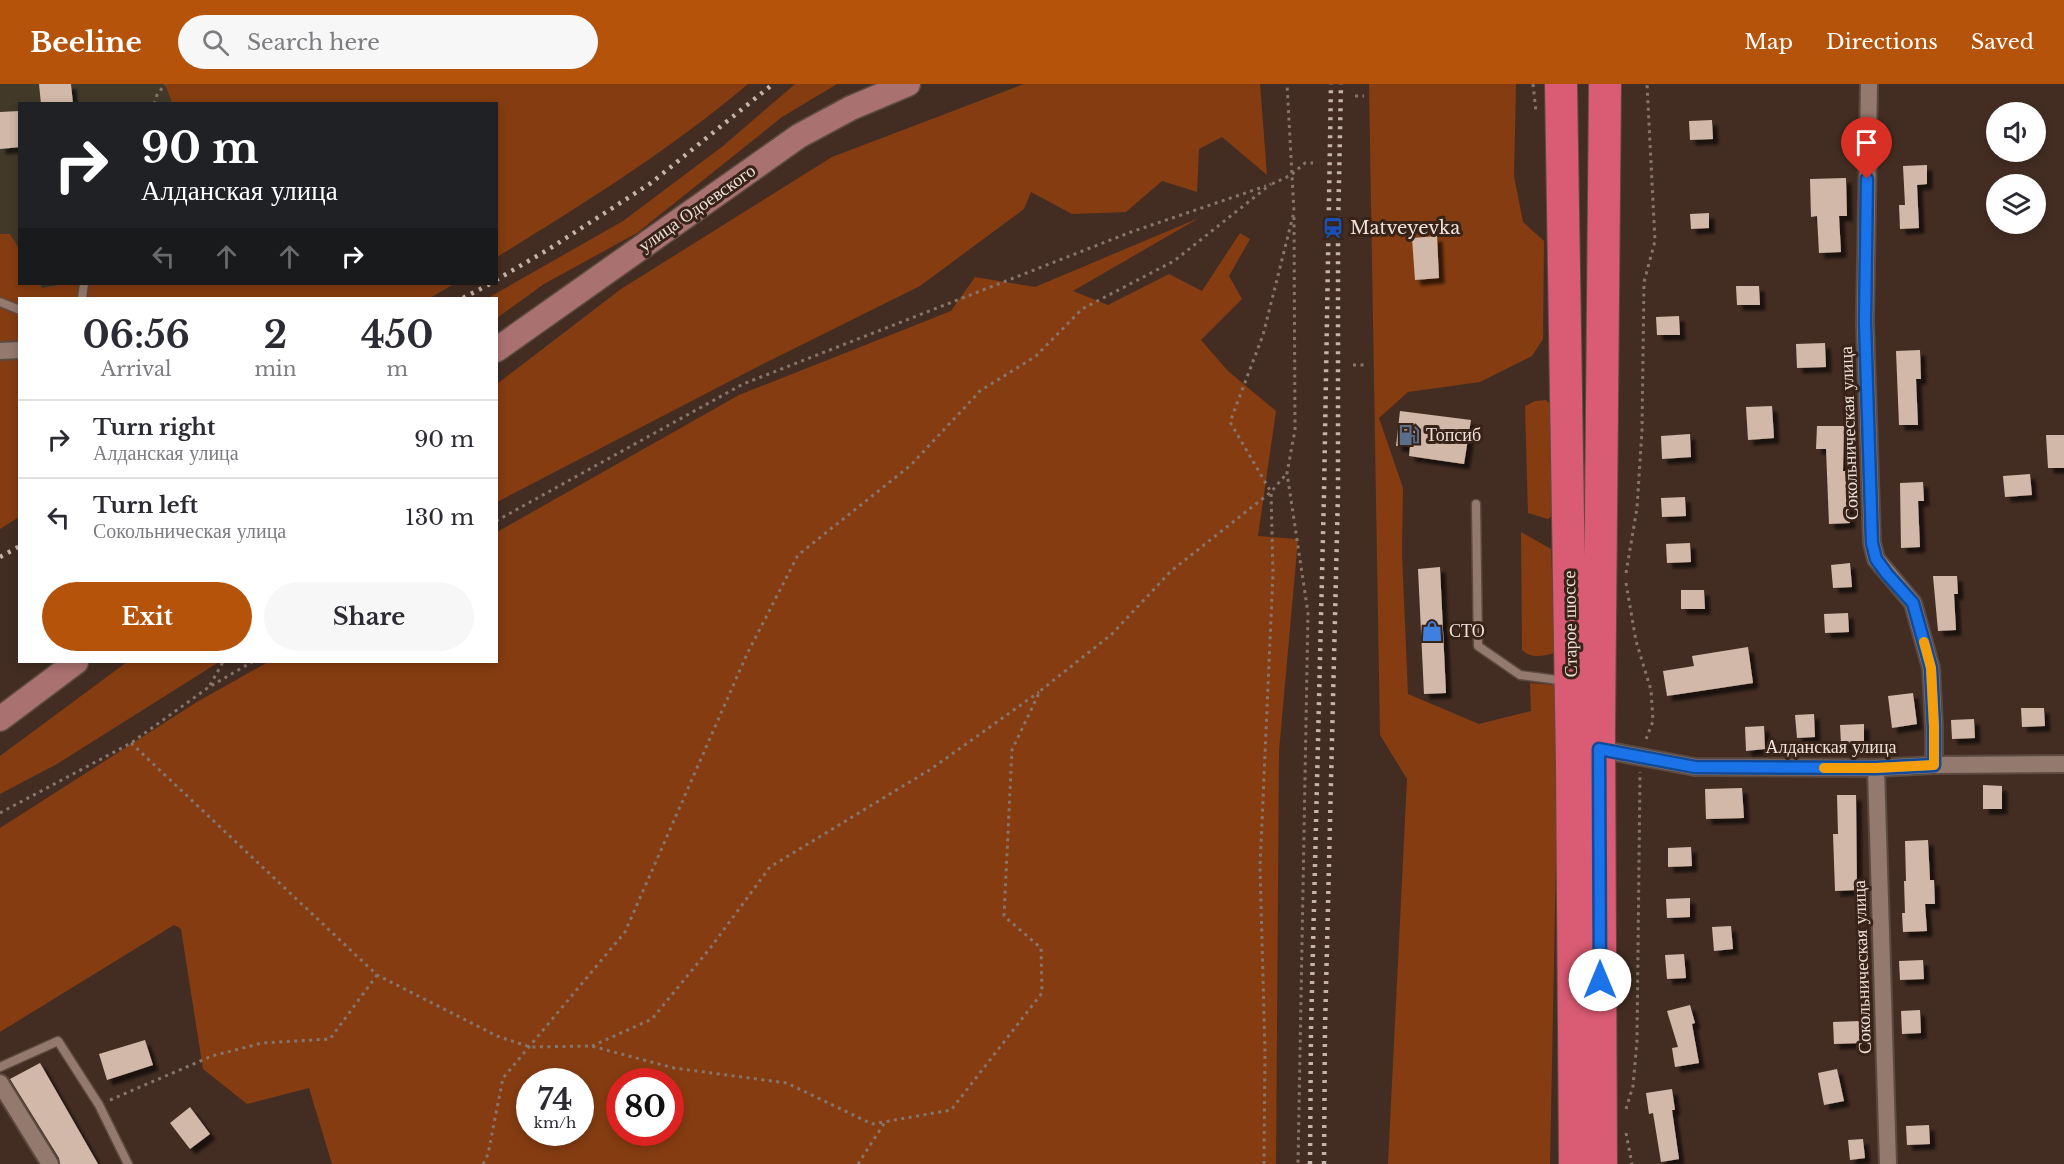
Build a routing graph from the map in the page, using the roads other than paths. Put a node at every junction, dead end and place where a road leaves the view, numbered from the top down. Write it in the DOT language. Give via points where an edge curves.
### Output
graph roads {
  1 [pos="908,84"];
  2 [pos="1561,84"];
  3 [pos="1605,84"];
  4 [pos="1869,84"];
  5 [pos="0,302"];
  6 [pos="18,309"];
  7 [pos="498,349"];
  8 [pos="18,350"];
  9 [pos="0,351"];
  10 [pos="1476,504"];
  11 [pos="75,663"];
  12 [pos="1571,682"];
  13 [pos="0,718"];
  14 [pos="1599,749"];
  15 [pos="2064,764"];
  16 [pos="1934,765"];
  17 [pos="1876,768"];
  18 [pos="0,1067"];
  19 [pos="0,1083"];
  20 [pos="50,1164"];
  21 [pos="128,1164"];
  22 [pos="1575,1164"];
  23 [pos="1601,1164"];
  24 [pos="1888,1164"];
  1 -- 7 [label="street, улица Одоевского" via="799,136"];
  2 -- 12 [label="highway, Старое шоссе"];
  3 -- 14 [label="highway, Старое шоссе"];
  4 -- 16 [label="street, Сокольническая улица" via="1865,322 1872,543 1876,559 1913,603 1931,668"];
  5 -- 6 [label="lane"];
  8 -- 9 [label="street"];
  10 -- 12 [label="lane" via="1478,646 1520,675"];
  11 -- 13 [label="street"];
  12 -- 22 [label="highway, Старое шоссе"];
  14 -- 17 [label="street, Алданская улица" via="1695,767"];
  14 -- 23 [label="highway, Старое шоссе"];
  15 -- 16 [label="street, Алданская улица"];
  16 -- 17 [label="street, Алданская улица"];
  17 -- 24 [label="street, Сокольническая улица"];
  18 -- 21 [label="lane" via="58,1041 99,1105"];
  19 -- 20 [label="street"];
}
